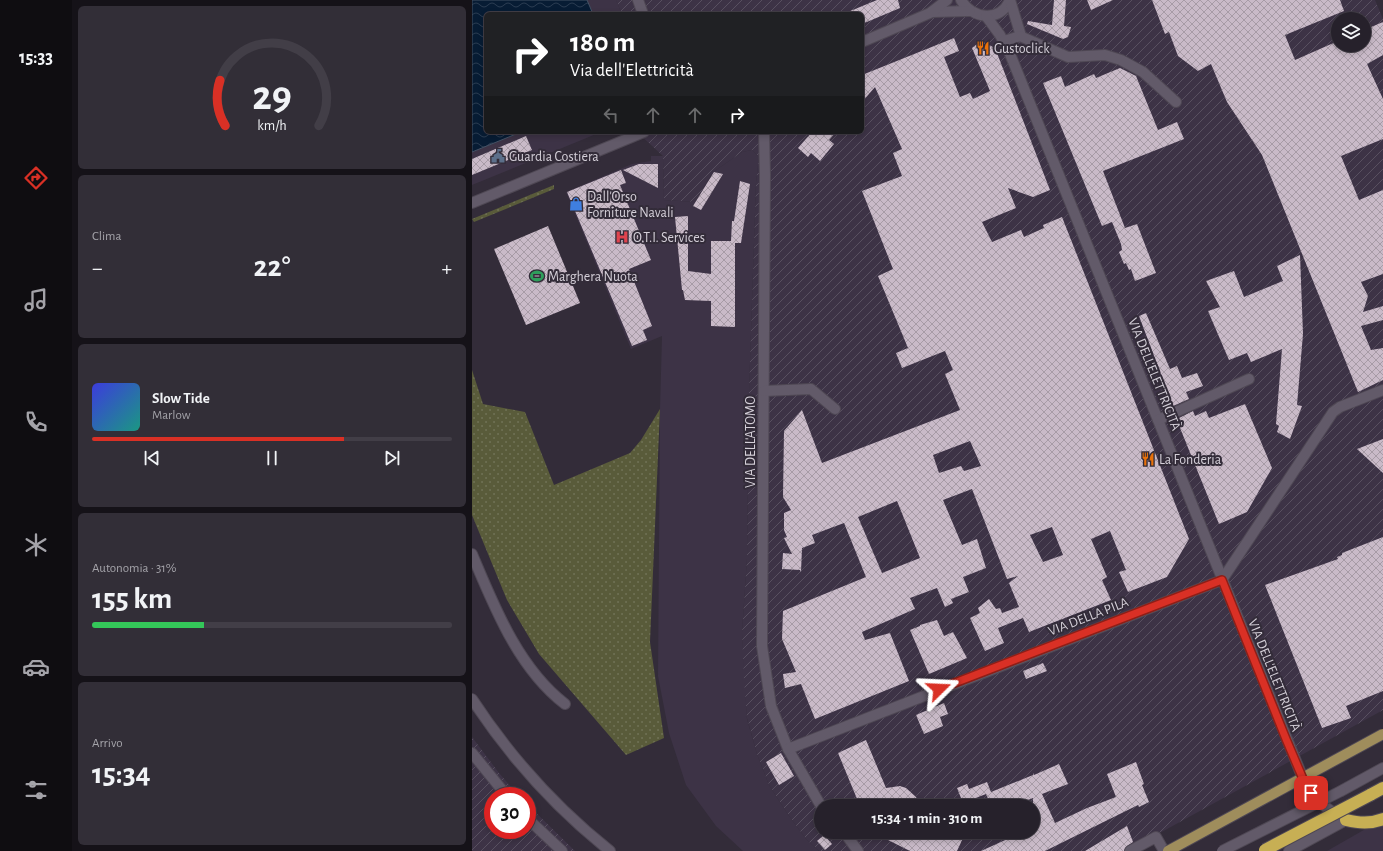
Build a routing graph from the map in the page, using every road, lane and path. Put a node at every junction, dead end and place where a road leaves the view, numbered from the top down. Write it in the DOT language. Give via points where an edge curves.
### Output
graph roads {
  1 [pos="638,0"];
  2 [pos="947,0"];
  3 [pos="962,0"];
  4 [pos="1010,0"];
  5 [pos="970,11"];
  6 [pos="642,12"];
  7 [pos="932,12"];
  8 [pos="986,16"];
  9 [pos="1022,36"];
  10 [pos="864,41"];
  11 [pos="1004,42"];
  12 [pos="1176,102"];
  13 [pos="633,134"];
  14 [pos="764,134"];
  15 [pos="622,136"];
  16 [pos="472,203"];
  17 [pos="1249,379"];
  18 [pos="1383,390"];
  19 [pos="764,392"];
  20 [pos="835,409"];
  21 [pos="1158,420"];
  22 [pos="472,554"];
  23 [pos="1222,580"];
  24 [pos="472,699"];
  25 [pos="565,704"];
  26 [pos="1383,734"];
  27 [pos="788,749"];
  28 [pos="472,753"];
  29 [pos="1383,768"];
  30 [pos="1383,772"];
  31 [pos="500,787"];
  32 [pos="1383,788"];
  33 [pos="1341,791"];
  34 [pos="817,799"];
  35 [pos="1383,819"];
  36 [pos="1346,820"];
  37 [pos="536,826"];
  38 [pos="849,839"];
  39 [pos="562,851"];
  40 [pos="610,851"];
  41 [pos="858,851"];
  42 [pos="1130,851"];
  43 [pos="1164,851"];
  44 [pos="1168,851"];
  45 [pos="1222,851"];
  46 [pos="1263,851"];
  47 [pos="1289,851"];
  1 -- 6 [label="street"];
  2 -- 7 [label="street"];
  3 -- 5 [label="street"];
  4 -- 8 [label="street" via="996,15"];
  4 -- 9 [label="street"];
  5 -- 7 [label="street"];
  5 -- 8 [label="street"];
  7 -- 10 [label="street"];
  8 -- 11 [label="street, VIA DELL'ELETTRICITÀ"];
  9 -- 11 [label="street"];
  9 -- 12 [label="street" via="1068,57 1105,55 1121,60 1143,72"];
  11 -- 21 [label="street, VIA DELL'ELETTRICITÀ"];
  13 -- 15 [label="street"];
  14 -- 19 [label="street, VIA DELL'ATOMO"];
  15 -- 16 [label="street"];
  17 -- 21 [label="street"];
  18 -- 23 [label="street" via="1333,412"];
  19 -- 20 [label="street" via="811,389"];
  19 -- 27 [label="street, VIA DELL'ATOMO" via="762,646 771,706"];
  21 -- 23 [label="street, VIA DELL'ELETTRICITÀ"];
  22 -- 25 [label="street" via="495,610 519,651 550,693"];
  23 -- 27 [label="street, VIA DELLA PILA"];
  23 -- 36 [label="street, VIA DELL'ELETTRICITÀ" via="1306,786 1316,800"];
  24 -- 40 [label="street" via="525,770 558,806"];
  26 -- 44 [label="main road, bridge"];
  27 -- 34 [label="street"];
  28 -- 31 [label="street"];
  29 -- 33 [label="street"];
  30 -- 33 [label="street"];
  32 -- 46 [label="highway, bridge"];
  33 -- 45 [label="street, bridge"];
  35 -- 36 [label="highway" via="1361,824"];
  36 -- 47 [label="street"];
  37 -- 39 [label="street"];
  38 -- 41 [label="street"];
  42 -- 43 [label="street" via="1156,837"];
}
